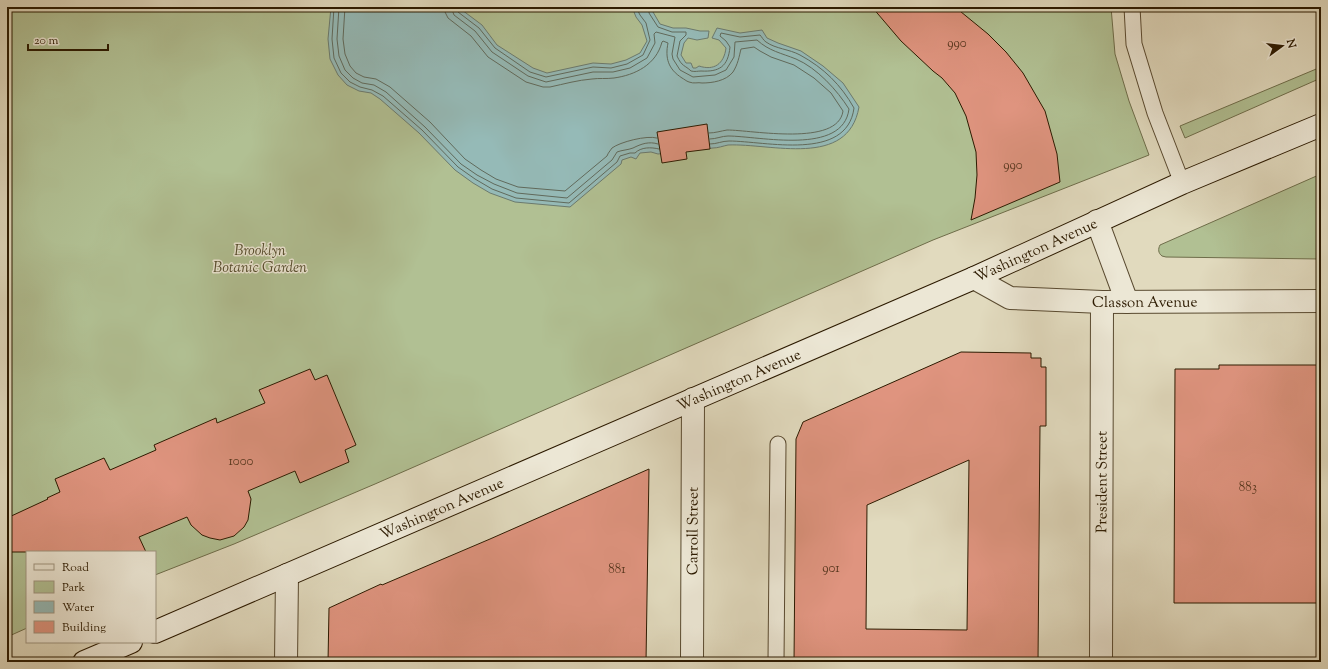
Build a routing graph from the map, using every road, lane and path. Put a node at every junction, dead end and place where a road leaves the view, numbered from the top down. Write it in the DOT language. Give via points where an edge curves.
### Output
graph roads {
  1 [pos="1132,7"];
  2 [pos="1321,124"];
  3 [pos="1182,183"];
  4 [pos="1097,221"];
  5 [pos="974,278"];
  6 [pos="1321,301"];
  7 [pos="1102,302"];
  8 [pos="1127,302"];
  9 [pos="693,399"];
  10 [pos="778,444"];
  11 [pos="287,575"];
  12 [pos="156,632"];
  13 [pos="129,643"];
  14 [pos="84,662"];
  15 [pos="286,662"];
  16 [pos="692,662"];
  17 [pos="776,662"];
  18 [pos="1101,662"];
  1 -- 3 [label="lane" via="1134,44 1155,113"];
  2 -- 3 [label="main road, Washington Avenue"];
  3 -- 4 [label="main road, Washington Avenue"];
  4 -- 5 [label="main road, Washington Avenue"];
  4 -- 8 [label="main road"];
  5 -- 7 [label="main road, Classon Avenue" via="1010,298"];
  5 -- 9 [label="main road, Washington Avenue"];
  6 -- 8 [label="main road, Classon Avenue"];
  7 -- 8 [label="main road, Classon Avenue"];
  7 -- 18 [label="main road, President Street"];
  9 -- 11 [label="main road, Washington Avenue"];
  9 -- 16 [label="main road, Carroll Street"];
  10 -- 17 [label="lane"];
  11 -- 12 [label="main road, Washington Avenue"];
  11 -- 15 [label="main road"];
  13 -- 14 [label="main road"];
}
